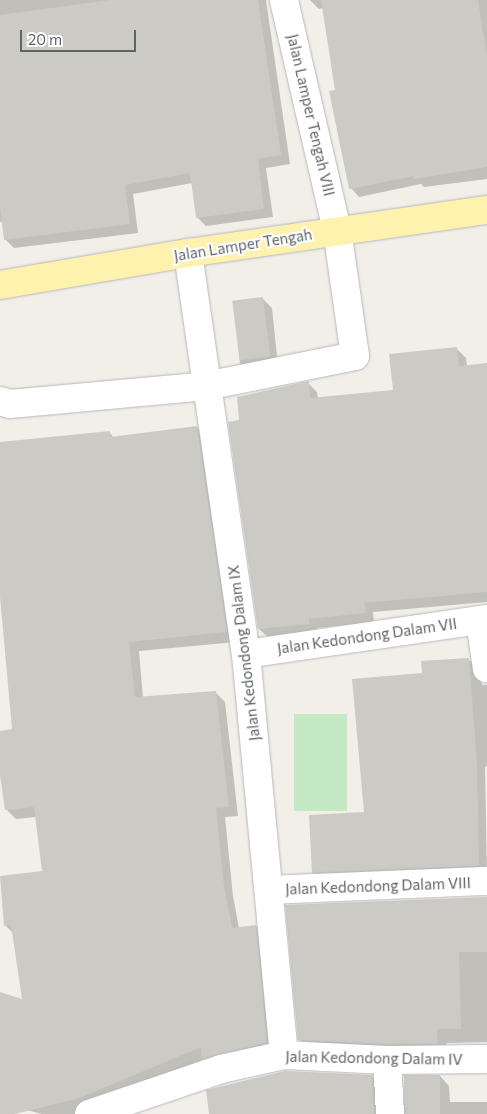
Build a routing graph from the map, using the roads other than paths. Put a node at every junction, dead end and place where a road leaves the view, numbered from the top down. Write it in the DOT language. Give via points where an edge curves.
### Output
graph roads {
  1 [pos="284,0"];
  2 [pos="487,210"];
  3 [pos="338,230"];
  4 [pos="188,253"];
  5 [pos="0,285"];
  6 [pos="206,386"];
  7 [pos="0,401"];
  8 [pos="484,619"];
  9 [pos="246,654"];
  10 [pos="487,669"];
  11 [pos="487,882"];
  12 [pos="269,890"];
  13 [pos="284,1055"];
  14 [pos="487,1059"];
  15 [pos="387,1060"];
  16 [pos="90,1114"];
  17 [pos="390,1114"];
  1 -- 3 [label="street, Jalan Lamper Tengah VIII"];
  2 -- 3 [label="main road, Jalan Lamper Tengah"];
  3 -- 4 [label="main road, Jalan Lamper Tengah"];
  3 -- 6 [label="street, Jalan Lamper Tengah VIII" via="355,356"];
  4 -- 5 [label="main road, Jalan Lamper Tengah"];
  4 -- 6 [label="street, Jalan Kedondong Dalam IX"];
  6 -- 7 [label="street" via="10,404"];
  6 -- 9 [label="street, Jalan Kedondong Dalam IX"];
  8 -- 9 [label="street, Jalan Kedondong Dalam VII"];
  8 -- 10 [label="street"];
  9 -- 12 [label="street, Jalan Kedondong Dalam IX"];
  11 -- 12 [label="street, Jalan Kedondong Dalam VIII"];
  12 -- 13 [label="street, Jalan Kedondong Dalam IX"];
  13 -- 15 [label="street, Jalan Kedondong Dalam IV"];
  13 -- 16 [label="street, Jalan Kedondong Dalam IV" via="221,1069"];
  14 -- 15 [label="street, Jalan Kedondong Dalam IV"];
  15 -- 17 [label="street"];
}
